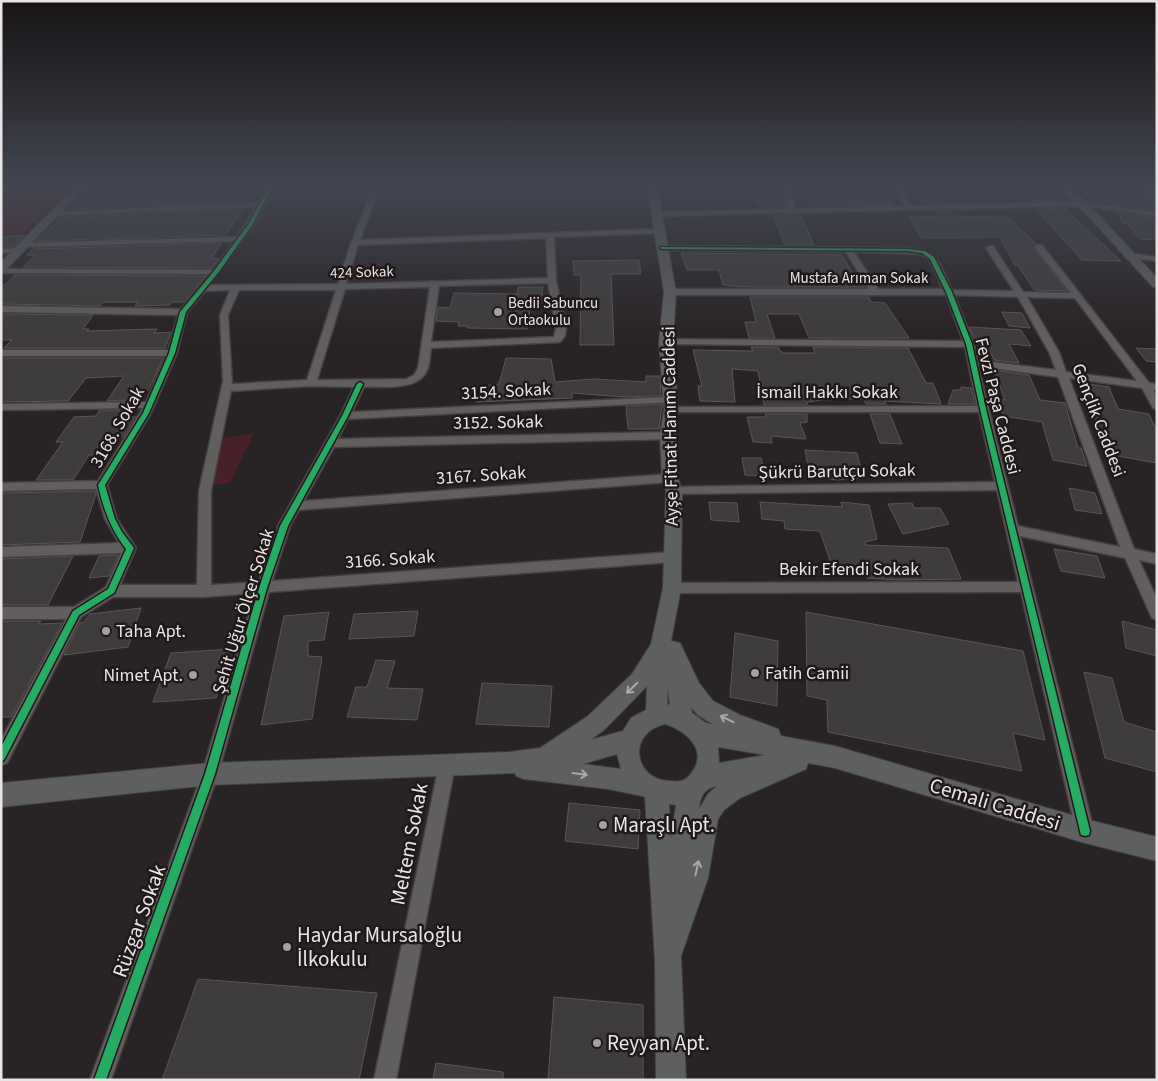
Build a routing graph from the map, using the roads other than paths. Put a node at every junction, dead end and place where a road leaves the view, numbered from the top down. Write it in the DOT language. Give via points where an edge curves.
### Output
graph roads {
  1 [pos="33,236"];
  2 [pos="240,236"];
  3 [pos="358,236"];
  4 [pos="515,236"];
  5 [pos="550,236"];
  6 [pos="661,236"];
  7 [pos="1112,236"];
  8 [pos="238,239"];
  9 [pos="355,243"];
  10 [pos="23,247"];
  11 [pos="1039,247"];
  12 [pos="662,248"];
  13 [pos="990,248"];
  14 [pos="848,249"];
  15 [pos="1,251"];
  16 [pos="1128,255"];
  17 [pos="1157,259"];
  18 [pos="1,270"];
  19 [pos="216,272"];
  20 [pos="552,280"];
  21 [pos="435,284"];
  22 [pos="1157,285"];
  23 [pos="236,287"];
  24 [pos="341,287"];
  25 [pos="203,288"];
  26 [pos="670,292"];
  27 [pos="875,292"];
  28 [pos="949,292"];
  29 [pos="1021,294"];
  30 [pos="1078,296"];
  31 [pos="1,309"];
  32 [pos="183,312"];
  33 [pos="666,342"];
  34 [pos="969,344"];
  35 [pos="425,345"];
  36 [pos="1,353"];
  37 [pos="172,353"];
  38 [pos="974,362"];
  39 [pos="1064,374"];
  40 [pos="312,383"];
  41 [pos="360,384"];
  42 [pos="1146,386"];
  43 [pos="226,388"];
  44 [pos="1157,388"];
  45 [pos="149,405"];
  46 [pos="670,405"];
  47 [pos="1157,406"];
  48 [pos="1,407"];
  49 [pos="983,409"];
  50 [pos="345,416"];
  51 [pos="668,436"];
  52 [pos="329,443"];
  53 [pos="672,484"];
  54 [pos="102,485"];
  55 [pos="1001,486"];
  56 [pos="1,487"];
  57 [pos="295,506"];
  58 [pos="1012,530"];
  59 [pos="130,548"];
  60 [pos="1,552"];
  61 [pos="1129,553"];
  62 [pos="673,557"];
  63 [pos="1157,559"];
  64 [pos="1026,587"];
  65 [pos="262,588"];
  66 [pos="672,588"];
  67 [pos="111,591"];
  68 [pos="204,591"];
  69 [pos="1,613"];
  70 [pos="76,613"];
  71 [pos="1157,614"];
  72 [pos="667,648"];
  73 [pos="656,715"];
  74 [pos="682,718"];
  75 [pos="700,733"];
  76 [pos="629,740"];
  77 [pos="802,756"];
  78 [pos="1,757"];
  79 [pos="542,759"];
  80 [pos="447,765"];
  81 [pos="479,765"];
  82 [pos="210,774"];
  83 [pos="696,784"];
  84 [pos="651,788"];
  85 [pos="1,795"];
  86 [pos="1085,831"];
  87 [pos="1157,849"];
  88 [pos="670,955"];
  89 [pos="100,1080"];
  90 [pos="385,1080"];
  91 [pos="671,1080"];
  1 -- 10 [label="street"];
  2 -- 8 [label="street, 3168. Sokak"];
  3 -- 9 [label="street"];
  4 -- 9 [label="street"];
  5 -- 20 [label="street"];
  6 -- 12 [label="street, Ayşe Fitnat Hanım Caddesi"];
  7 -- 16 [label="street"];
  8 -- 10 [label="street"];
  8 -- 19 [label="street, 3168. Sokak"];
  9 -- 24 [label="street"];
  10 -- 15 [label="street"];
  10 -- 18 [label="street"];
  11 -- 30 [label="street"];
  12 -- 14 [label="street, Fevzi Paşa Caddesi"];
  12 -- 26 [label="street, Ayşe Fitnat Hanım Caddesi"];
  13 -- 29 [label="street, Gençlik Caddesi"];
  14 -- 27 [label="street"];
  14 -- 28 [label="street, Fevzi Paşa Caddesi" via="923,252 932,258"];
  16 -- 17 [label="street"];
  16 -- 22 [label="street"];
  18 -- 19 [label="street"];
  19 -- 25 [label="street, 3168. Sokak"];
  20 -- 21 [label="street, 424 Sokak"];
  20 -- 35 [label="street" via="561,328 557,340"];
  21 -- 24 [label="street, 424 Sokak"];
  21 -- 35 [label="street"];
  23 -- 24 [label="street, 424 Sokak"];
  23 -- 25 [label="street, 424 Sokak"];
  23 -- 43 [label="street" via="224,315"];
  24 -- 40 [label="street"];
  25 -- 32 [label="street, 3168. Sokak"];
  26 -- 27 [label="street, Mustafa Arıman Sokak"];
  26 -- 33 [label="street, Ayşe Fitnat Hanım Caddesi"];
  27 -- 28 [label="street, Mustafa Arıman Sokak"];
  28 -- 29 [label="street, Mustafa Arıman Sokak"];
  28 -- 34 [label="street, Fevzi Paşa Caddesi"];
  29 -- 30 [label="street, Mustafa Arıman Sokak"];
  29 -- 39 [label="street, Gençlik Caddesi"];
  30 -- 42 [label="street"];
  31 -- 32 [label="street"];
  32 -- 37 [label="street, 3168. Sokak"];
  33 -- 34 [label="street"];
  33 -- 46 [label="street, Ayşe Fitnat Hanım Caddesi"];
  34 -- 38 [label="street, Fevzi Paşa Caddesi"];
  35 -- 41 [label="street" via="423,368 418,377 408,382"];
  36 -- 37 [label="street"];
  37 -- 45 [label="street, 3168. Sokak"];
  38 -- 39 [label="street"];
  38 -- 49 [label="street, Fevzi Paşa Caddesi"];
  39 -- 42 [label="street"];
  39 -- 61 [label="street, Gençlik Caddesi"];
  40 -- 41 [label="street"];
  40 -- 43 [label="street"];
  41 -- 50 [label="street, Şehit Uğur Ölçer Sokak"];
  42 -- 44 [label="street"];
  42 -- 47 [label="street"];
  43 -- 68 [label="street" via="205,491"];
  45 -- 48 [label="street"];
  45 -- 54 [label="street, 3168. Sokak"];
  46 -- 49 [label="street, İsmail Hakkı Sokak"];
  46 -- 50 [label="street, 3154. Sokak"];
  46 -- 51 [label="street, Ayşe Fitnat Hanım Caddesi"];
  49 -- 55 [label="street, Fevzi Paşa Caddesi"];
  50 -- 52 [label="street, Şehit Uğur Ölçer Sokak"];
  51 -- 52 [label="street, 3152. Sokak"];
  51 -- 53 [label="street, Ayşe Fitnat Hanım Caddesi"];
  52 -- 57 [label="street, Şehit Uğur Ölçer Sokak"];
  53 -- 55 [label="street, Şükrü Barutçu Sokak"];
  53 -- 57 [label="street, 3167. Sokak"];
  53 -- 62 [label="street, Ayşe Fitnat Hanım Caddesi"];
  54 -- 56 [label="street"];
  54 -- 59 [label="street, 3168. Sokak" via="119,536"];
  55 -- 58 [label="street, Fevzi Paşa Caddesi"];
  57 -- 65 [label="street, Şehit Uğur Ölçer Sokak" via="284,526"];
  58 -- 61 [label="street"];
  58 -- 64 [label="street, Fevzi Paşa Caddesi"];
  59 -- 60 [label="street"];
  59 -- 67 [label="street"];
  61 -- 63 [label="street"];
  61 -- 71 [label="street, Gençlik Caddesi"];
  62 -- 65 [label="street, 3166. Sokak"];
  62 -- 66 [label="street, Ayşe Fitnat Hanım Caddesi"];
  64 -- 66 [label="street, Bekir Efendi Sokak"];
  64 -- 86 [label="street, Fevzi Paşa Caddesi"];
  65 -- 68 [label="street, 3166. Sokak"];
  65 -- 82 [label="street, Şehit Uğur Ölçer Sokak"];
  66 -- 72 [label="street, Ayşe Fitnat Hanım Caddesi"];
  67 -- 68 [label="street, 3166. Sokak"];
  67 -- 70 [label="street"];
  69 -- 70 [label="street"];
  70 -- 78 [label="street"];
  72 -- 73 [label="street, Ayşe Fitnat Hanım Caddesi"];
  72 -- 74 [label="street, Ayşe Fitnat Hanım Caddesi"];
  77 -- 72 [label="street, one-way" via="701,703"];
  72 -- 79 [label="street, one-way" via="596,723"];
  73 -- 74 [label="street"];
  73 -- 76 [label="street" via="639,724"];
  74 -- 75 [label="street"];
  75 -- 77 [label="street, Cemali Caddesi"];
  75 -- 83 [label="street" via="709,755 708,767"];
  76 -- 79 [label="street" via="578,754"];
  76 -- 84 [label="street" via="630,764 636,776"];
  77 -- 83 [label="street, Cemali Caddesi"];
  77 -- 86 [label="street, Cemali Caddesi" via="835,757"];
  88 -- 77 [label="street, one-way" via="698,866 704,823 716,801 735,788"];
  79 -- 81 [label="street"];
  80 -- 81 [label="street"];
  80 -- 82 [label="street"];
  80 -- 90 [label="street, Meltem Sokak"];
  81 -- 84 [label="street, one-way" via="590,775"];
  82 -- 85 [label="street"];
  82 -- 89 [label="street, Rüzgar Sokak"];
  83 -- 84 [label="street" via="667,794"];
  83 -- 88 [label="street"];
  84 -- 88 [label="street"];
  86 -- 87 [label="street, Cemali Caddesi"];
  88 -- 91 [label="street"];
}
